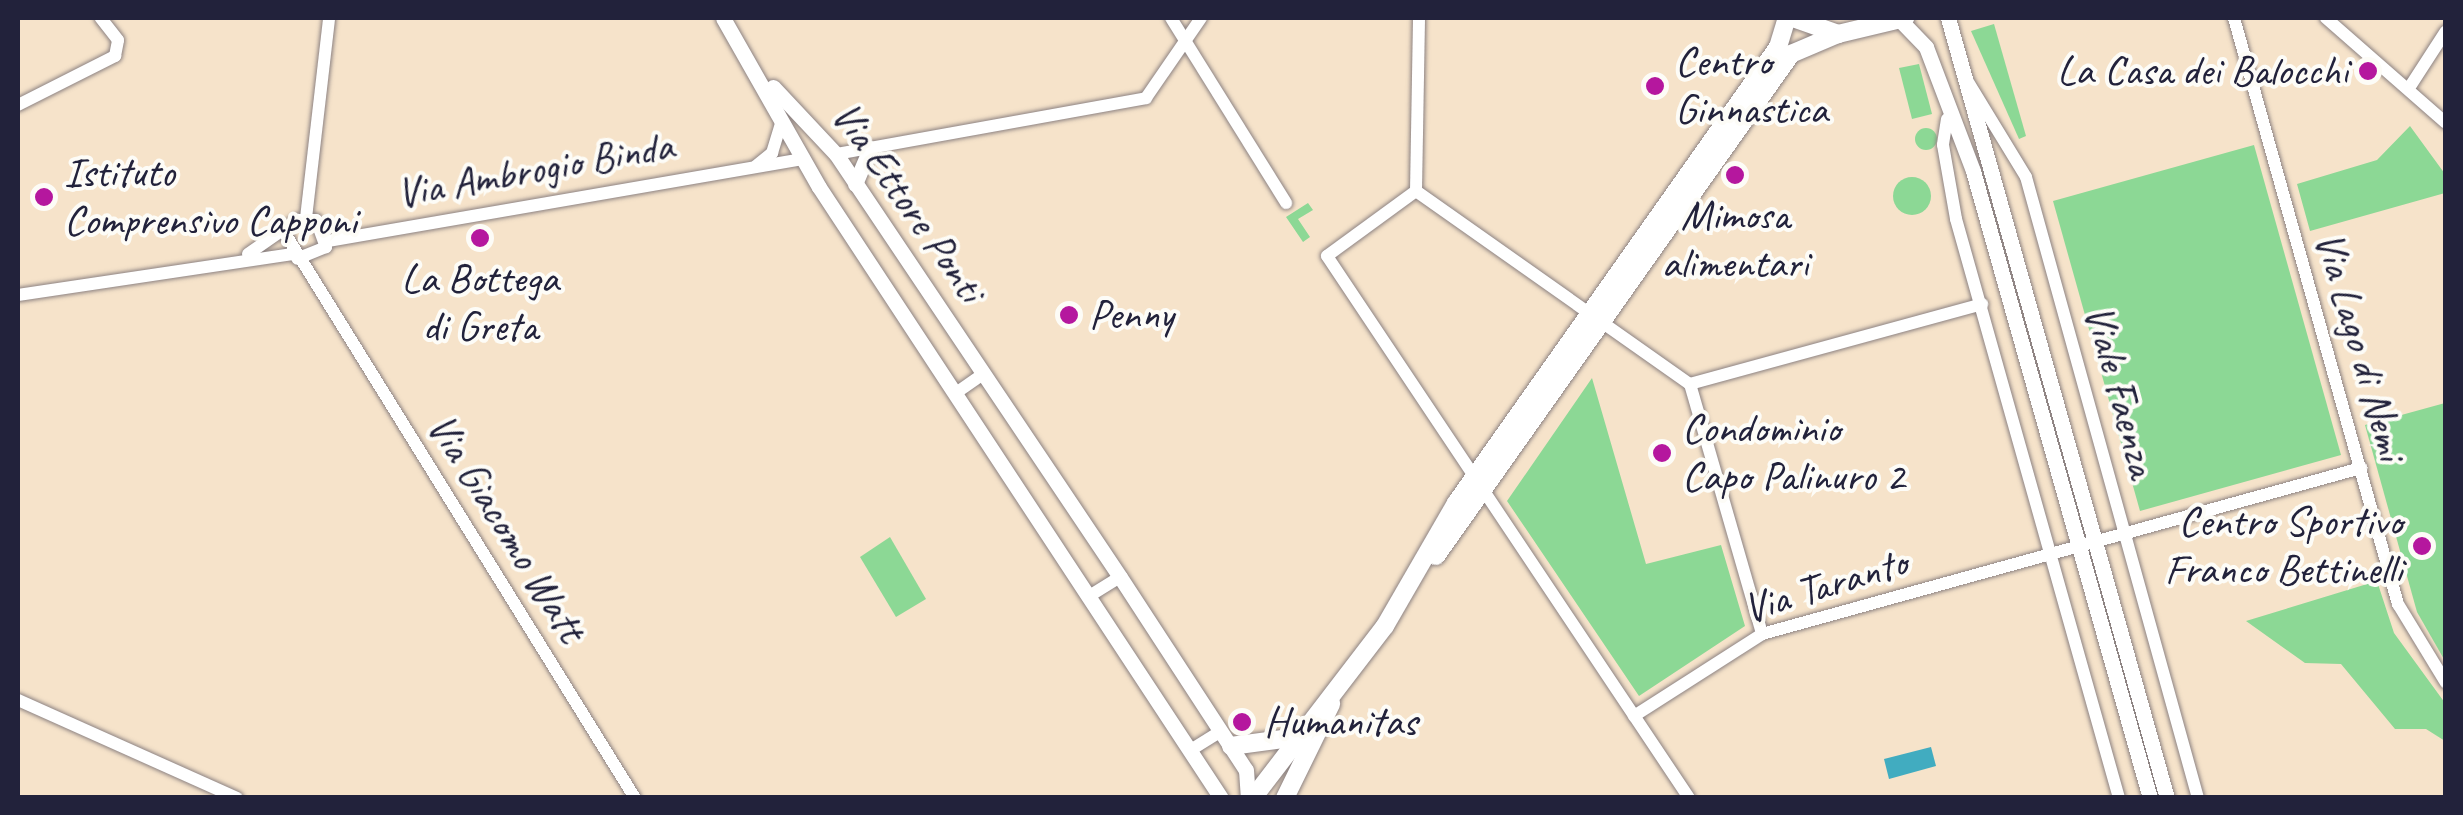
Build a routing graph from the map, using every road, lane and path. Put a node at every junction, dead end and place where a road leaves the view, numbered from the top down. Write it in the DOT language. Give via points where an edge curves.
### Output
graph roads {
  1 [pos="100,18"];
  2 [pos="329,18"];
  3 [pos="723,18"];
  4 [pos="1171,18"];
  5 [pos="1201,18"];
  6 [pos="1419,18"];
  7 [pos="1790,18"];
  8 [pos="1902,18"];
  9 [pos="1948,18"];
  10 [pos="2234,18"];
  11 [pos="2326,18"];
  12 [pos="2446,31"];
  13 [pos="1838,34"];
  14 [pos="1183,44"];
  15 [pos="1962,74"];
  16 [pos="764,80"];
  17 [pos="2411,85"];
  18 [pos="776,99"];
  19 [pos="18,105"];
  20 [pos="1947,119"];
  21 [pos="2446,123"];
  22 [pos="870,148"];
  23 [pos="836,154"];
  24 [pos="804,159"];
  25 [pos="754,166"];
  26 [pos="855,184"];
  27 [pos="1416,191"];
  28 [pos="1286,202"];
  29 [pos="306,218"];
  30 [pos="286,236"];
  31 [pos="328,242"];
  32 [pos="245,256"];
  33 [pos="294,256"];
  34 [pos="315,259"];
  35 [pos="321,294"];
  36 [pos="18,296"];
  37 [pos="1982,304"];
  38 [pos="1596,319"];
  39 [pos="983,374"];
  40 [pos="1690,384"];
  41 [pos="956,393"];
  42 [pos="2360,468"];
  43 [pos="1474,479"];
  44 [pos="1484,495"];
  45 [pos="2122,533"];
  46 [pos="2086,543"];
  47 [pos="2053,553"];
  48 [pos="1421,571"];
  49 [pos="1120,578"];
  50 [pos="1091,595"];
  51 [pos="1762,634"];
  52 [pos="2446,683"];
  53 [pos="1336,694"];
  54 [pos="18,700"];
  55 [pos="1634,716"];
  56 [pos="1291,738"];
  57 [pos="1226,739"];
  58 [pos="1194,748"];
  59 [pos="238,798"];
  60 [pos="636,798"];
  61 [pos="1222,798"];
  62 [pos="1250,798"];
  63 [pos="1285,798"];
  64 [pos="1689,798"];
  65 [pos="2119,798"];
  66 [pos="2150,798"];
  67 [pos="2167,798"];
  68 [pos="2198,798"];
  1 -- 19 [label="street" via="119,49"];
  2 -- 29 [label="street"];
  3 -- 16 [label="street, Via Ettore Ponti"];
  4 -- 14 [label="street"];
  5 -- 14 [label="street, Via Ambrogio Binda"];
  6 -- 27 [label="street"];
  7 -- 13 [label="main road"];
  7 -- 38 [label="main road" via="1768,63"];
  8 -- 13 [label="main road"];
  8 -- 20 [label="street, Viale Faenza" via="1926,47"];
  9 -- 15 [label="street, Viale Faenza"];
  10 -- 42 [label="street, Via Lago di Nemi"];
  11 -- 17 [label="street"];
  12 -- 17 [label="street"];
  13 -- 38 [label="main road" via="1791,54"];
  14 -- 22 [label="street, Via Ambrogio Binda" via="1146,98"];
  14 -- 28 [label="street"];
  15 -- 45 [label="street, Viale Faenza" via="2026,177"];
  15 -- 46 [label="street, Viale Faenza"];
  16 -- 18 [label="street, Via Ettore Ponti"];
  16 -- 23 [label="street, Via Ettore Ponti"];
  17 -- 21 [label="street"];
  18 -- 24 [label="street, Via Ettore Ponti"];
  18 -- 25 [label="street" via="782,133"];
  20 -- 37 [label="street, Viale Faenza" via="1946,178"];
  20 -- 46 [label="street, Viale Faenza" via="1972,171"];
  22 -- 23 [label="street, Via Ambrogio Binda"];
  22 -- 26 [label="street"];
  23 -- 24 [label="street, Via Ambrogio Binda"];
  23 -- 26 [label="street, Via Ettore Ponti"];
  24 -- 25 [label="street, Via Ambrogio Binda"];
  24 -- 41 [label="street, Via Ettore Ponti"];
  25 -- 31 [label="street, Via Ambrogio Binda"];
  26 -- 39 [label="street, Via Ettore Ponti"];
  27 -- 38 [label="street"];
  27 -- 43 [label="street" via="1325,251"];
  29 -- 30 [label="street"];
  29 -- 31 [label="street" via="322,225"];
  30 -- 32 [label="street"];
  30 -- 33 [label="street"];
  31 -- 34 [label="street"];
  32 -- 33 [label="street"];
  32 -- 36 [label="street"];
  33 -- 34 [label="street"];
  33 -- 35 [label="street, Via Giacomo Watt"];
  34 -- 35 [label="street, Via Giacomo Watt"];
  35 -- 60 [label="street, Via Giacomo Watt"];
  37 -- 40 [label="street"];
  37 -- 47 [label="street, Viale Faenza"];
  38 -- 40 [label="street"];
  38 -- 43 [label="main road"];
  38 -- 44 [label="main road"];
  39 -- 41 [label="street"];
  39 -- 49 [label="street, Via Ettore Ponti"];
  40 -- 51 [label="street"];
  41 -- 50 [label="street, Via Ettore Ponti"];
  42 -- 45 [label="street, Via Taranto"];
  42 -- 52 [label="street, Via Lago di Nemi" via="2406,624"];
  43 -- 44 [label="street"];
  43 -- 48 [label="main road"];
  44 -- 48 [label="main road"];
  44 -- 55 [label="street"];
  45 -- 46 [label="street, Via Taranto"];
  45 -- 68 [label="street, Viale Faenza"];
  46 -- 47 [label="street, Via Taranto"];
  46 -- 66 [label="street, Viale Faenza"];
  46 -- 67 [label="street, Viale Faenza"];
  47 -- 51 [label="street, Via Taranto"];
  47 -- 65 [label="street, Viale Faenza"];
  48 -- 53 [label="main road"];
  49 -- 50 [label="street"];
  49 -- 57 [label="street, Via Ettore Ponti"];
  50 -- 58 [label="street, Via Ettore Ponti"];
  51 -- 55 [label="street, Via Taranto"];
  53 -- 56 [label="main road"];
  53 -- 63 [label="main road"];
  54 -- 59 [label="street"];
  55 -- 64 [label="street"];
  56 -- 57 [label="main road"];
  56 -- 62 [label="main road"];
  57 -- 58 [label="street"];
  57 -- 62 [label="street, Via Ettore Ponti"];
  58 -- 61 [label="street, Via Ettore Ponti"];
}
